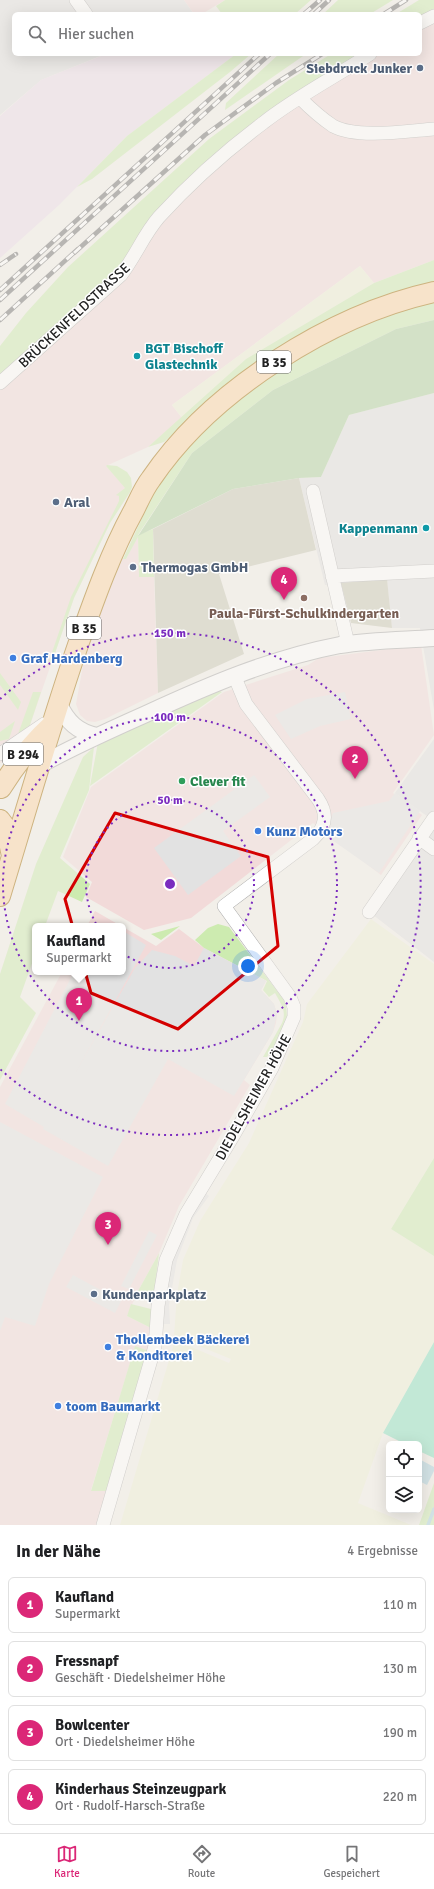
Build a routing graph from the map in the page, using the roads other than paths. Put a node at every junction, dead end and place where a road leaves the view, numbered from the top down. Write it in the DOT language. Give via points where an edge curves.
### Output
graph roads {
  1 [pos="76,0"];
  2 [pos="85,12"];
  3 [pos="434,16"];
  4 [pos="422,22"];
  5 [pos="367,56"];
  6 [pos="300,98"];
  7 [pos="434,129"];
  8 [pos="434,292"];
  9 [pos="0,383"];
  10 [pos="312,491"];
  11 [pos="434,571"];
  12 [pos="332,576"];
  13 [pos="434,638"];
  14 [pos="348,644"];
  15 [pos="234,676"];
  16 [pos="55,716"];
  17 [pos="97,736"];
  18 [pos="0,754"];
  19 [pos="40,766"];
  20 [pos="1,788"];
  21 [pos="434,818"];
  22 [pos="0,820"];
  23 [pos="420,838"];
  24 [pos="434,849"];
  25 [pos="12,856"];
  26 [pos="0,896"];
  27 [pos="369,912"];
  28 [pos="103,1525"];
  1 -- 2 [label="street"];
  3 -- 4 [label="street"];
  5 -- 6 [label="street, BRÜCKENFELDSTRASSE"];
  6 -- 7 [label="street" via="313,112 334,126 364,134"];
  6 -- 9 [label="street, BRÜCKENFELDSTRASSE" via="262,123 203,174 159,218 121,275"];
  8 -- 16 [label="main road, B 35" via="405,299 365,314 291,351 223,401 162,463 149,481 105,570"];
  10 -- 12 [label="street"];
  11 -- 12 [label="street"];
  12 -- 14 [label="street"];
  13 -- 14 [label="street"];
  14 -- 15 [label="street" via="285,659"];
  15 -- 17 [label="street"];
  15 -- 28 [label="street, DIEDELSHEIMER HÖHE" via="246,704 318,799 324,811 325,821 322,829 312,839 224,906 290,997 294,1017 272,1068 186,1214 166,1260 158,1306 155,1346"];
  16 -- 17 [label="street" via="62,712 77,729"];
  16 -- 18 [label="street"];
  16 -- 19 [label="main road, B 35"];
  16 -- 20 [label="main road, B 294" via="32,743"];
  17 -- 19 [label="street"];
  19 -- 20 [label="main road, B 294"];
  19 -- 25 [label="main road, B 35"];
  21 -- 23 [label="street"];
  22 -- 25 [label="main road" via="6,828"];
  23 -- 24 [label="street"];
  23 -- 27 [label="street"];
  25 -- 26 [label="main road, B 35"];
}
